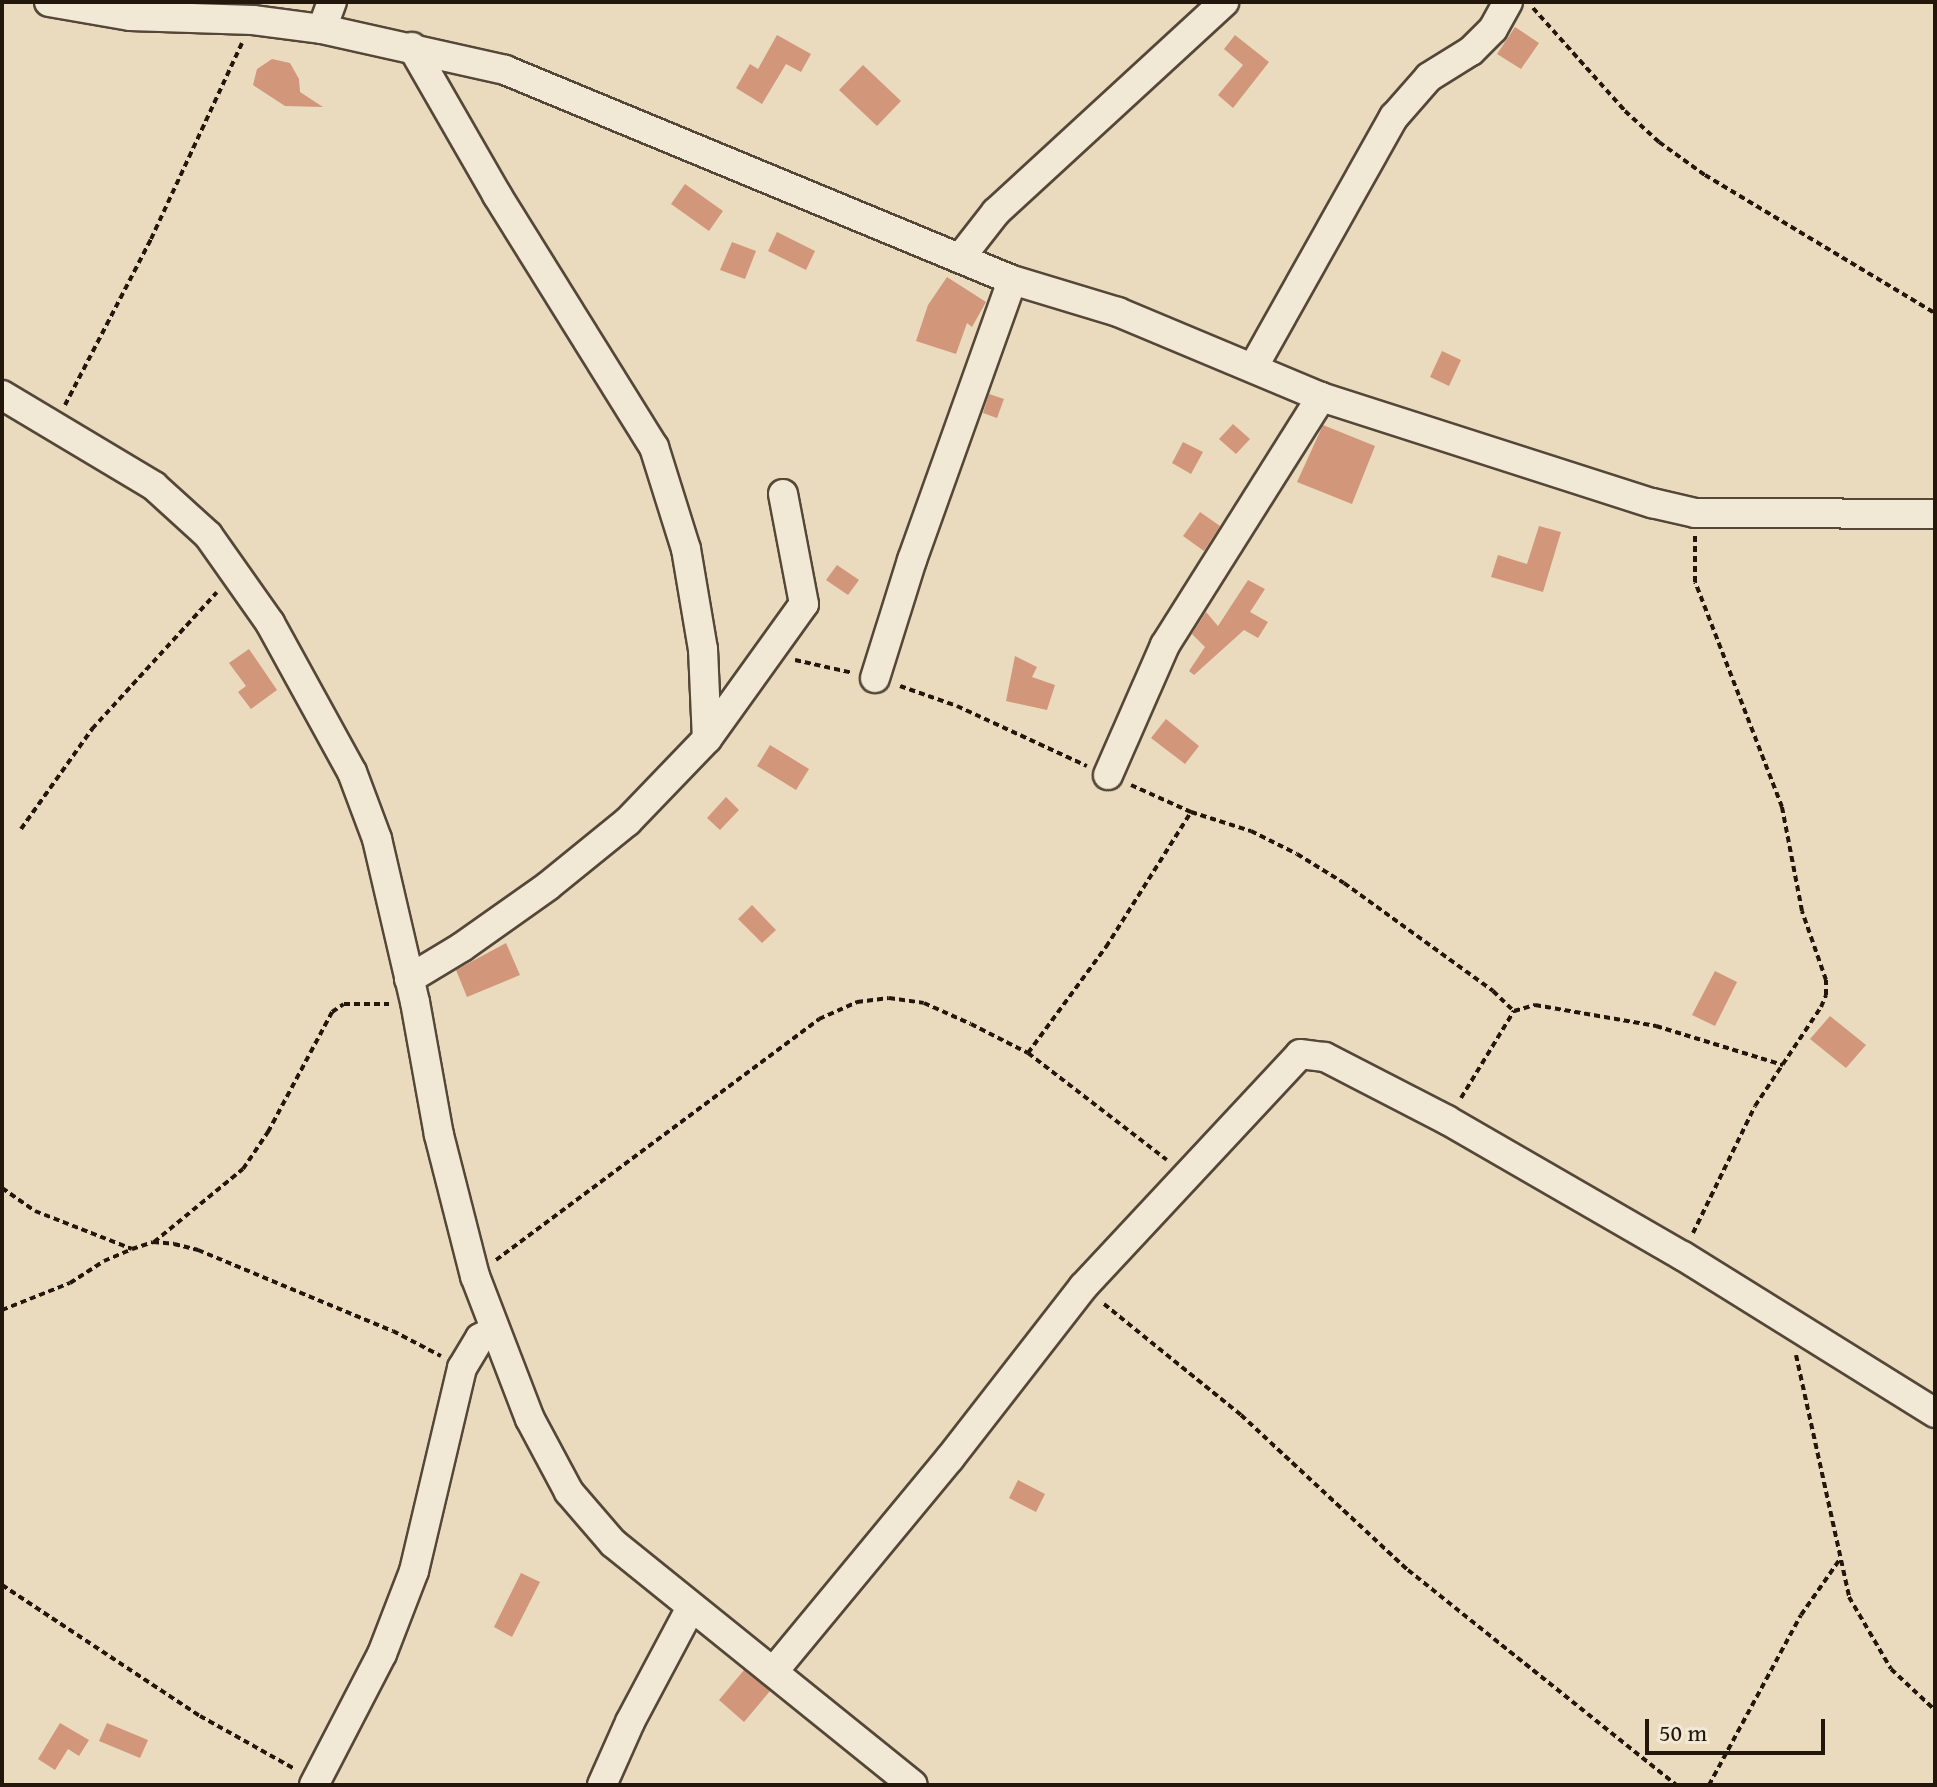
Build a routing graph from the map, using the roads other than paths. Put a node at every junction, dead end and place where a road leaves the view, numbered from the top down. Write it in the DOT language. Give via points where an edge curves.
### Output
graph roads {
  1 [pos="49,2"];
  2 [pos="332,2"];
  3 [pos="1224,2"];
  4 [pos="1508,2"];
  5 [pos="322,29"];
  6 [pos="412,47"];
  7 [pos="960,258"];
  8 [pos="1012,280"];
  9 [pos="1254,366"];
  10 [pos="2,395"];
  11 [pos="1321,397"];
  12 [pos="783,494"];
  13 [pos="1935,514"];
  14 [pos="875,678"];
  15 [pos="707,739"];
  16 [pos="1108,775"];
  17 [pos="412,990"];
  18 [pos="494,1331"];
  19 [pos="1935,1413"];
  20 [pos="690,1609"];
  21 [pos="773,1672"];
  22 [pos="315,1783"];
  23 [pos="602,1785"];
  24 [pos="913,1785"];
  1 -- 5 [label="street" via="130,16 253,20"];
  2 -- 5 [label="street"];
  3 -- 7 [label="street" via="996,212"];
  4 -- 9 [label="street" via="1493,29 1429,77 1394,117"];
  5 -- 6 [label="street"];
  6 -- 7 [label="street" via="505,70"];
  6 -- 15 [label="street" via="654,447 686,549 703,649"];
  7 -- 8 [label="street"];
  8 -- 9 [label="street" via="1118,312"];
  8 -- 14 [label="street"];
  9 -- 11 [label="street"];
  10 -- 17 [label="street" via="154,486 208,535 270,623 352,772 377,839"];
  11 -- 13 [label="street" via="1564,477 1695,513"];
  11 -- 16 [label="street" via="1165,645"];
  12 -- 15 [label="street" via="804,604"];
  15 -- 17 [label="street" via="628,821"];
  17 -- 18 [label="street" via="439,1135"];
  18 -- 20 [label="street" via="530,1419 569,1492 613,1543"];
  18 -- 22 [label="street" via="480,1338 462,1368 414,1571 382,1654"];
  19 -- 21 [label="street" via="1683,1256 1447,1120 1325,1057 1300,1054 1083,1287"];
  20 -- 21 [label="street"];
  20 -- 23 [label="street"];
  21 -- 24 [label="street"];
}
